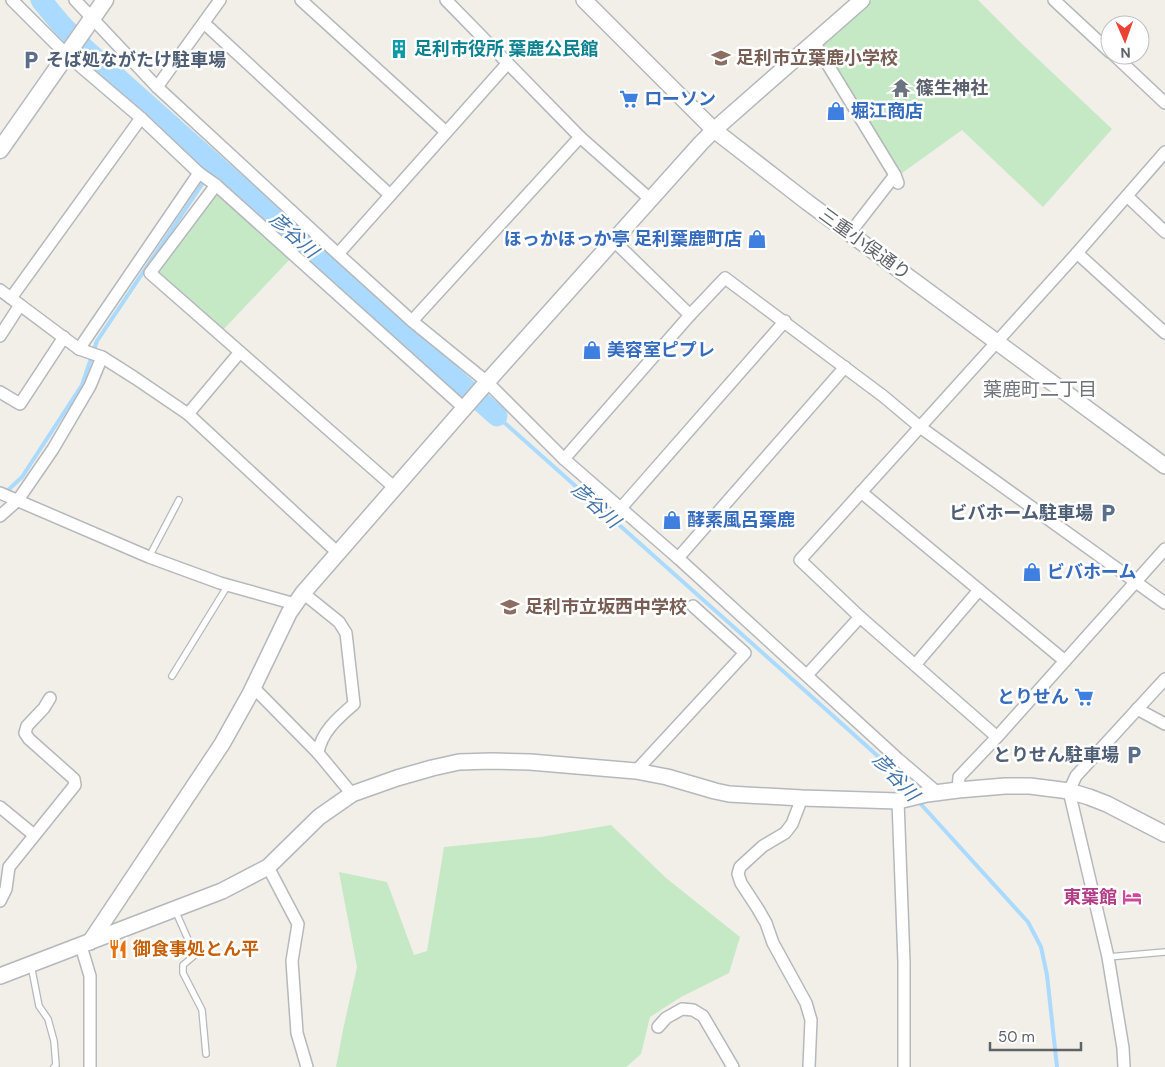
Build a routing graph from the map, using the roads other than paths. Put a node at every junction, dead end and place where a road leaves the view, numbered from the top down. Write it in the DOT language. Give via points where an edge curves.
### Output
graph roads {
  1 [pos="12,0"];
  2 [pos="75,0"];
  3 [pos="105,0"];
  4 [pos="220,0"];
  5 [pos="301,0"];
  6 [pos="446,0"];
  7 [pos="584,0"];
  8 [pos="862,0"];
  9 [pos="1054,0"];
  10 [pos="90,22"];
  11 [pos="204,23"];
  12 [pos="814,42"];
  13 [pos="1100,43"];
  14 [pos="70,50"];
  15 [pos="507,64"];
  16 [pos="1125,65"];
  17 [pos="158,87"];
  18 [pos="1165,103"];
  19 [pos="141,118"];
  20 [pos="714,130"];
  21 [pos="446,132"];
  22 [pos="580,137"];
  23 [pos="0,150"];
  24 [pos="1165,152"];
  25 [pos="199,173"];
  26 [pos="216,185"];
  27 [pos="390,196"];
  28 [pos="1127,196"];
  29 [pos="650,199"];
  30 [pos="1165,232"];
  31 [pos="850,233"];
  32 [pos="613,240"];
  33 [pos="1077,253"];
  34 [pos="338,254"];
  35 [pos="0,290"];
  36 [pos="16,302"];
  37 [pos="690,315"];
  38 [pos="412,321"];
  39 [pos="785,321"];
  40 [pos="1165,333"];
  41 [pos="0,336"];
  42 [pos="64,338"];
  43 [pos="996,341"];
  44 [pos="79,349"];
  45 [pos="240,352"];
  46 [pos="102,357"];
  47 [pos="845,367"];
  48 [pos="484,385"];
  49 [pos="0,392"];
  50 [pos="467,405"];
  51 [pos="188,414"];
  52 [pos="920,427"];
  53 [pos="564,458"];
  54 [pos="1165,466"];
  55 [pos="395,488"];
  56 [pos="861,492"];
  57 [pos="0,493"];
  58 [pos="18,500"];
  59 [pos="180,500"];
  60 [pos="621,508"];
  61 [pos="0,516"];
  62 [pos="1165,549"];
  63 [pos="338,553"];
  64 [pos="149,557"];
  65 [pos="678,558"];
  66 [pos="1136,582"];
  67 [pos="228,585"];
  68 [pos="979,590"];
  69 [pos="299,599"];
  70 [pos="1165,603"];
  71 [pos="693,606"];
  72 [pos="860,617"];
  73 [pos="1065,661"];
  74 [pos="915,665"];
  75 [pos="807,675"];
  76 [pos="172,676"];
  77 [pos="1165,679"];
  78 [pos="254,687"];
  79 [pos="50,698"];
  80 [pos="1137,709"];
  81 [pos="1165,724"];
  82 [pos="997,737"];
  83 [pos="318,753"];
  84 [pos="636,771"];
  85 [pos="958,790"];
  86 [pos="1069,791"];
  87 [pos="932,793"];
  88 [pos="352,794"];
  89 [pos="802,798"];
  90 [pos="901,800"];
  91 [pos="0,807"];
  92 [pos="1165,834"];
  93 [pos="34,835"];
  94 [pos="268,867"];
  95 [pos="4,876"];
  96 [pos="0,901"];
  97 [pos="175,909"];
  98 [pos="86,944"];
  99 [pos="1165,952"];
  100 [pos="1108,957"];
  101 [pos="31,965"];
  102 [pos="0,976"];
  103 [pos="658,1027"];
  104 [pos="206,1054"];
  105 [pos="54,1067"];
  106 [pos="90,1067"];
  107 [pos="307,1067"];
  108 [pos="733,1067"];
  109 [pos="809,1067"];
  110 [pos="904,1067"];
  111 [pos="1124,1067"];
  1 -- 14 [label="street"];
  2 -- 10 [label="street"];
  3 -- 10 [label="main road"];
  4 -- 11 [label="street"];
  5 -- 21 [label="street"];
  6 -- 15 [label="street"];
  7 -- 20 [label="street, 三重小俣通り"];
  8 -- 12 [label="street"];
  9 -- 13 [label="street"];
  10 -- 14 [label="main road"];
  10 -- 17 [label="street"];
  11 -- 17 [label="street"];
  11 -- 27 [label="street"];
  12 -- 20 [label="street"];
  12 -- 31 [label="street" via="896,179"];
  14 -- 19 [label="street"];
  14 -- 23 [label="main road"];
  15 -- 21 [label="street"];
  15 -- 22 [label="street"];
  16 -- 18 [label="street"];
  17 -- 34 [label="street"];
  19 -- 25 [label="street"];
  19 -- 36 [label="street"];
  20 -- 29 [label="street"];
  20 -- 31 [label="street, 三重小俣通り"];
  21 -- 27 [label="street"];
  22 -- 29 [label="street"];
  22 -- 38 [label="street"];
  24 -- 28 [label="street"];
  25 -- 26 [label="street"];
  25 -- 44 [label="street"];
  26 -- 45 [label="street" via="150,273"];
  26 -- 50 [label="street"];
  27 -- 34 [label="street"];
  28 -- 30 [label="street"];
  28 -- 33 [label="street"];
  29 -- 32 [label="street"];
  31 -- 43 [label="street, 三重小俣通り"];
  32 -- 37 [label="street"];
  32 -- 48 [label="street"];
  33 -- 40 [label="street"];
  33 -- 43 [label="street"];
  34 -- 38 [label="street"];
  35 -- 36 [label="street"];
  36 -- 41 [label="street"];
  36 -- 42 [label="street"];
  37 -- 39 [label="street" via="725,278"];
  37 -- 53 [label="street"];
  38 -- 48 [label="street"];
  39 -- 47 [label="street"];
  39 -- 60 [label="street"];
  42 -- 44 [label="street"];
  42 -- 49 [label="street" via="20,404"];
  43 -- 52 [label="street"];
  43 -- 54 [label="street, 三重小俣通り"];
  44 -- 46 [label="street"];
  45 -- 51 [label="street"];
  45 -- 55 [label="street"];
  46 -- 51 [label="street"];
  46 -- 58 [label="street" via="90,386 53,450"];
  47 -- 52 [label="street"];
  47 -- 65 [label="street"];
  48 -- 50 [label="street"];
  48 -- 53 [label="street"];
  50 -- 55 [label="street"];
  51 -- 63 [label="street"];
  52 -- 56 [label="street"];
  52 -- 66 [label="street"];
  53 -- 60 [label="street"];
  55 -- 63 [label="street"];
  56 -- 68 [label="street"];
  56 -- 72 [label="street" via="800,560"];
  57 -- 58 [label="street"];
  58 -- 61 [label="street"];
  58 -- 64 [label="street"];
  59 -- 64 [label="lane"];
  60 -- 65 [label="street"];
  62 -- 66 [label="street"];
  63 -- 69 [label="street"];
  64 -- 67 [label="street"];
  65 -- 75 [label="street"];
  66 -- 70 [label="street"];
  66 -- 73 [label="street"];
  67 -- 69 [label="street"];
  67 -- 76 [label="lane"];
  68 -- 73 [label="street"];
  68 -- 74 [label="street"];
  69 -- 78 [label="street" via="289,613"];
  69 -- 83 [label="street" via="339,622 346,633 354,704 335,721 319,743"];
  71 -- 84 [label="street" via="745,652"];
  72 -- 74 [label="street"];
  72 -- 75 [label="street"];
  73 -- 82 [label="street"];
  74 -- 82 [label="street"];
  75 -- 87 [label="street"];
  77 -- 80 [label="street"];
  78 -- 83 [label="street"];
  78 -- 98 [label="street" via="222,744"];
  79 -- 93 [label="street" via="25,733 74,779 75,785"];
  80 -- 81 [label="street"];
  80 -- 86 [label="street" via="1076,776"];
  82 -- 85 [label="street" via="959,777"];
  83 -- 88 [label="street"];
  84 -- 88 [label="street" via="530,762 458,762"];
  84 -- 89 [label="street" via="729,794"];
  85 -- 86 [label="street" via="1030,786"];
  85 -- 87 [label="street"];
  86 -- 92 [label="street" via="1107,804"];
  86 -- 100 [label="street"];
  87 -- 90 [label="street"];
  88 -- 94 [label="street" via="318,817"];
  89 -- 90 [label="street"];
  89 -- 109 [label="street" via="785,833 763,846 740,867 738,874 806,1003 811,1020"];
  90 -- 110 [label="street"];
  91 -- 93 [label="street"];
  93 -- 95 [label="street"];
  94 -- 97 [label="street" via="222,891"];
  94 -- 107 [label="street" via="298,924 292,961 297,1033"];
  95 -- 96 [label="street" via="6,889"];
  97 -- 98 [label="street"];
  97 -- 104 [label="lane" via="195,955 183,966 183,973 202,1010"];
  98 -- 101 [label="street"];
  98 -- 106 [label="street" via="90,976"];
  99 -- 100 [label="lane"];
  100 -- 111 [label="street"];
  101 -- 102 [label="street"];
  101 -- 105 [label="lane" via="39,1006 48,1019 54,1041"];
  103 -- 108 [label="street" via="682,1009 693,1010 703,1016"];
}
